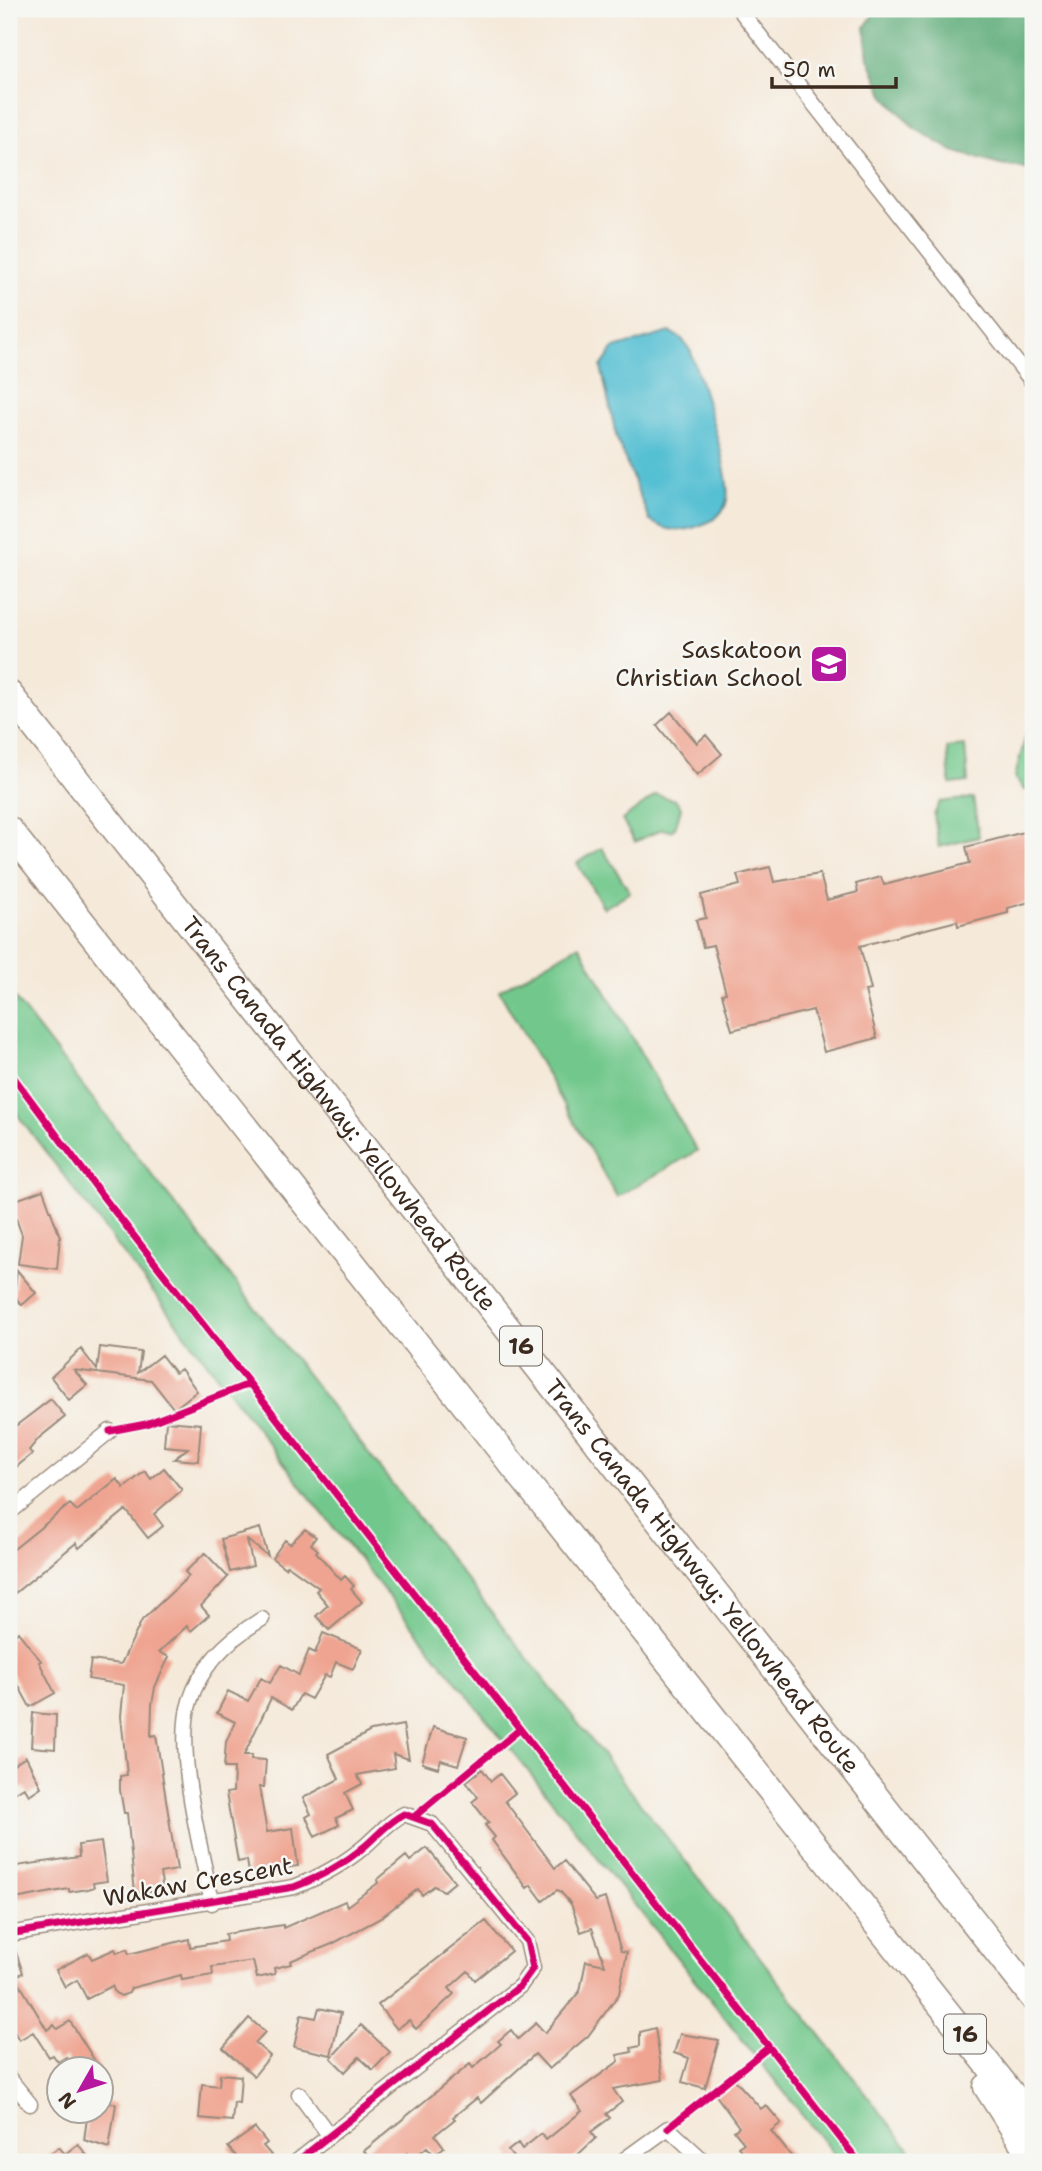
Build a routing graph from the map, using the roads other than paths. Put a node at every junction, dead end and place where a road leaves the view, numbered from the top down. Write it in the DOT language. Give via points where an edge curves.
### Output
graph roads {
  1 [pos="739,9"];
  2 [pos="1033,383"];
  3 [pos="9,694"];
  4 [pos="9,830"];
  5 [pos="110,1431"];
  6 [pos="9,1513"];
  7 [pos="262,1619"];
  8 [pos="949,1891"];
  9 [pos="212,1903"];
  10 [pos="9,1934"];
  11 [pos="897,1947"];
  12 [pos="1033,1981"];
  13 [pos="1033,1997"];
  14 [pos="9,2078"];
  15 [pos="299,2094"];
  16 [pos="30,2104"];
  17 [pos="1033,2121"];
  18 [pos="329,2135"];
  19 [pos="1033,2159"];
  20 [pos="296,2162"];
  21 [pos="621,2162"];
  22 [pos="705,2162"];
  1 -- 2 [label="street"];
  3 -- 8 [label="highway, Trans Canada Highway: Yellowhead Route / 16"];
  4 -- 11 [label="highway, 16"];
  5 -- 6 [label="street"];
  7 -- 9 [label="street" via="237,1634 214,1658 190,1701 184,1728"];
  8 -- 12 [label="highway"];
  8 -- 13 [label="highway, Trans Canada Highway: Yellowhead Route / 16"];
  9 -- 10 [label="street, Wakaw Crescent"];
  9 -- 18 [label="street, Wakaw Crescent" via="280,1891 323,1876 404,1814 432,1824 527,1941 533,1968 520,1986"];
  11 -- 17 [label="highway, 16"];
  11 -- 19 [label="highway"];
  14 -- 16 [label="street"];
  15 -- 18 [label="street"];
  18 -- 20 [label="street, Wakaw Crescent"];
  21 -- 22 [label="street" via="668,2128"];
}
